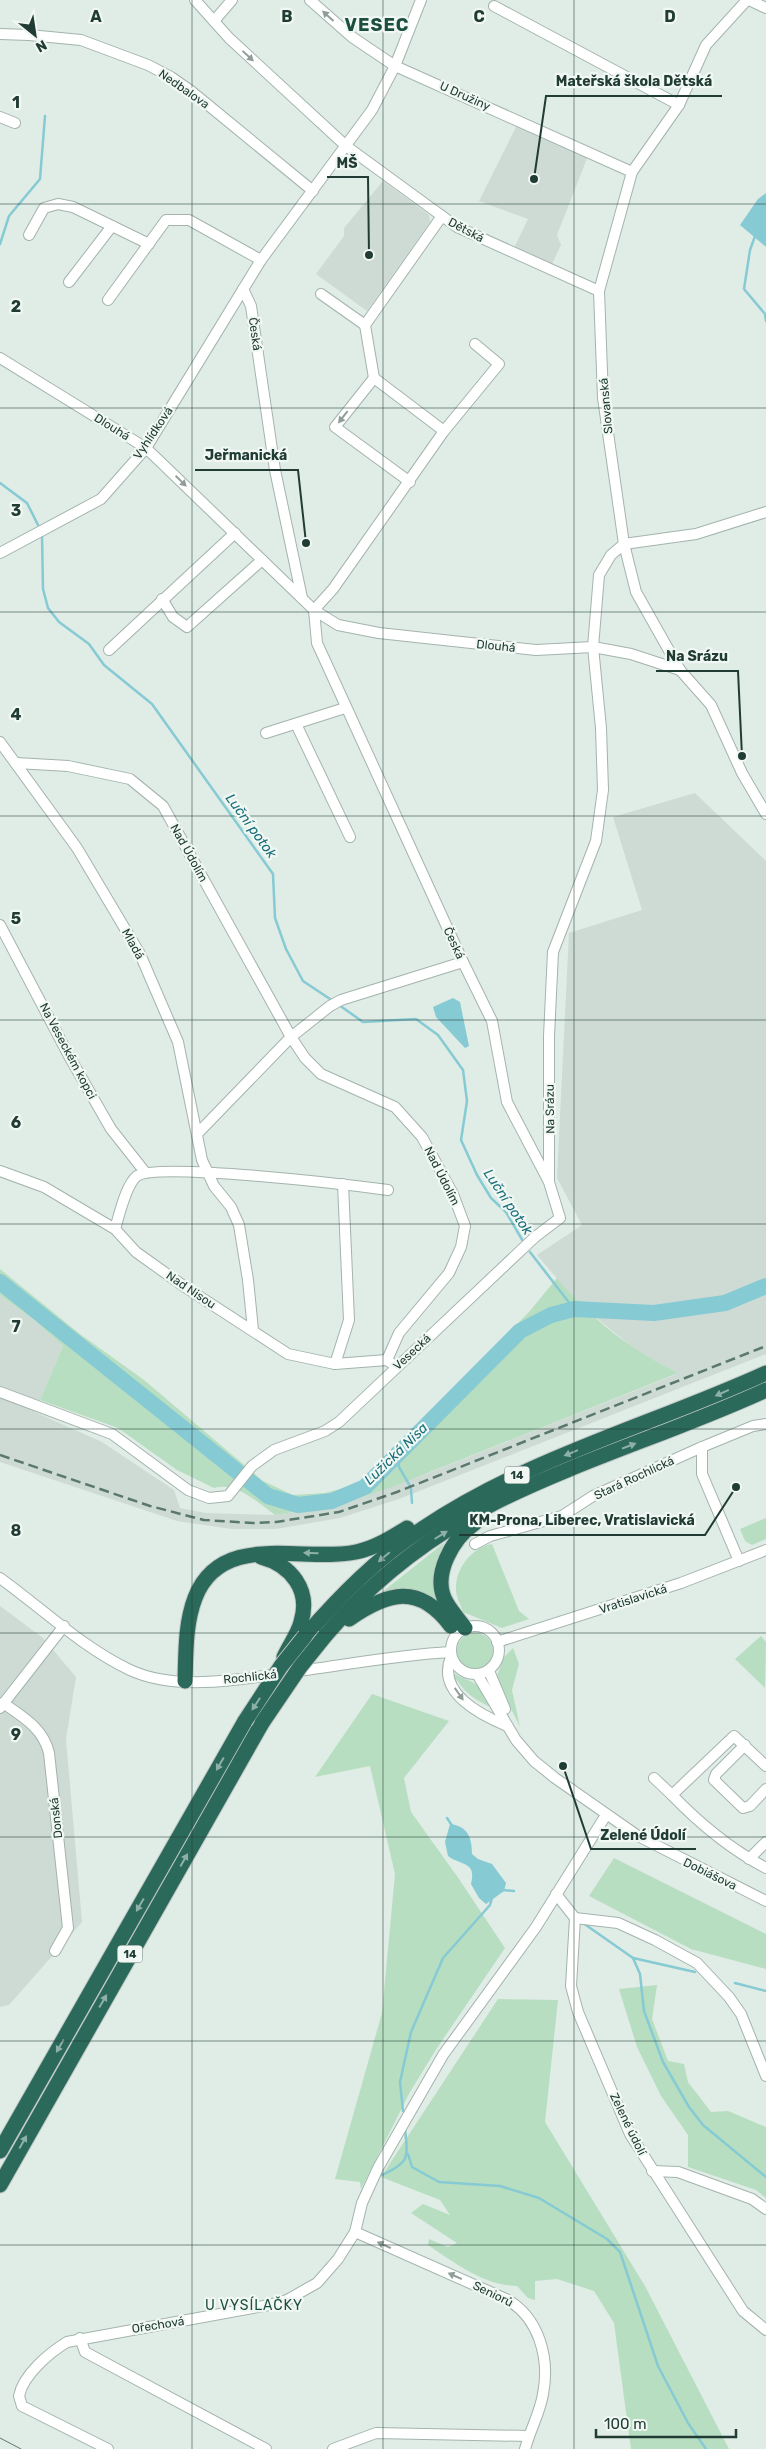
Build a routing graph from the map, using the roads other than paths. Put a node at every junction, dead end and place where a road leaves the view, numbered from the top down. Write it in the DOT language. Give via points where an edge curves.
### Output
graph roads {
  1 [pos="196,0"];
  2 [pos="232,0"];
  3 [pos="310,0"];
  4 [pos="422,0"];
  5 [pos="748,0"];
  6 [pos="494,6"];
  7 [pos="766,8"];
  8 [pos="214,21"];
  9 [pos="0,34"];
  10 [pos="395,66"];
  11 [pos="679,105"];
  12 [pos="0,117"];
  13 [pos="15,123"];
  14 [pos="346,146"];
  15 [pos="632,172"];
  16 [pos="313,191"];
  17 [pos="442,216"];
  18 [pos="112,226"];
  19 [pos="29,235"];
  20 [pos="149,244"];
  21 [pos="262,260"];
  22 [pos="69,282"];
  23 [pos="243,289"];
  24 [pos="600,291"];
  25 [pos="321,294"];
  26 [pos="108,300"];
  27 [pos="365,325"];
  28 [pos="475,344"];
  29 [pos="0,358"];
  30 [pos="374,378"];
  31 [pos="444,431"];
  32 [pos="146,448"];
  33 [pos="410,482"];
  34 [pos="766,512"];
  35 [pos="235,533"];
  36 [pos="624,544"];
  37 [pos="0,553"];
  38 [pos="262,560"];
  39 [pos="302,598"];
  40 [pos="162,599"];
  41 [pos="314,610"];
  42 [pos="593,647"];
  43 [pos="109,650"];
  44 [pos="680,670"];
  45 [pos="345,708"];
  46 [pos="296,724"];
  47 [pos="266,733"];
  48 [pos="0,742"];
  49 [pos="16,763"];
  50 [pos="766,814"];
  51 [pos="350,837"];
  52 [pos="0,925"];
  53 [pos="463,962"];
  54 [pos="292,1037"];
  55 [pos="198,1133"];
  56 [pos="0,1171"];
  57 [pos="145,1172"];
  58 [pos="208,1172"];
  59 [pos="550,1182"];
  60 [pos="343,1184"];
  61 [pos="388,1190"];
  62 [pos="115,1229"];
  63 [pos="253,1330"];
  64 [pos="387,1360"];
  65 [pos="335,1364"];
  66 [pos="397,1366"];
  67 [pos="766,1372"];
  68 [pos="766,1390"];
  69 [pos="0,1392"];
  70 [pos="766,1424"];
  71 [pos="702,1447"];
  72 [pos="584,1464"];
  73 [pos="501,1484"];
  74 [pos="475,1544"];
  75 [pos="766,1550"];
  76 [pos="253,1554"];
  77 [pos="739,1561"];
  78 [pos="0,1578"];
  79 [pos="64,1626"];
  80 [pos="303,1629"];
  81 [pos="461,1631"];
  82 [pos="325,1636"];
  83 [pos="497,1642"];
  84 [pos="451,1654"];
  85 [pos="489,1671"];
  86 [pos="477,1674"];
  87 [pos="185,1681"];
  88 [pos="1,1705"];
  89 [pos="498,1722"];
  90 [pos="745,1745"];
  91 [pos="766,1766"];
  92 [pos="555,1778"];
  93 [pos="654,1778"];
  94 [pos="766,1789"];
  95 [pos="672,1795"];
  96 [pos="606,1815"];
  97 [pos="766,1842"];
  98 [pos="749,1859"];
  99 [pos="766,1868"];
  100 [pos="556,1894"];
  101 [pos="766,1901"];
  102 [pos="575,1918"];
  103 [pos="55,1951"];
  104 [pos="766,2076"];
  105 [pos="0,2151"];
  106 [pos="652,2171"];
  107 [pos="0,2185"];
  108 [pos="766,2209"];
  109 [pos="355,2232"];
  110 [pos="766,2330"];
  111 [pos="80,2338"];
  112 [pos="529,2436"];
  113 [pos="108,2449"];
  114 [pos="266,2449"];
  115 [pos="333,2449"];
  116 [pos="526,2449"];
  1 -- 8 [label="street, Dětská"];
  2 -- 8 [label="street"];
  10 -- 3 [label="street, U Družiny, one-way" via="352,37"];
  4 -- 10 [label="street"];
  5 -- 7 [label="street"];
  5 -- 11 [label="street, Slovanská" via="706,45"];
  6 -- 11 [label="street"];
  8 -- 14 [label="street, Dětská, one-way"];
  9 -- 16 [label="street, Nedbalova" via="81,40 148,65 191,91"];
  10 -- 14 [label="street" via="372,110"];
  10 -- 15 [label="street, U Družiny"];
  11 -- 15 [label="street, Slovanská"];
  12 -- 13 [label="street"];
  14 -- 16 [label="street"];
  14 -- 17 [label="street, Dětská"];
  15 -- 24 [label="street, Slovanská"];
  16 -- 21 [label="street"];
  17 -- 24 [label="street, Dětská" via="457,228"];
  17 -- 27 [label="street"];
  18 -- 19 [label="street" via="73,207 58,204 44,208"];
  18 -- 20 [label="street"];
  18 -- 22 [label="street"];
  20 -- 21 [label="street" via="166,220 189,220"];
  20 -- 26 [label="street"];
  21 -- 23 [label="street"];
  23 -- 32 [label="street, Vyhlídková"];
  23 -- 39 [label="street, Česká" via="251,306 275,470"];
  24 -- 36 [label="street, Slovanská" via="604,398"];
  25 -- 27 [label="street"];
  27 -- 30 [label="street"];
  28 -- 31 [label="street" via="499,364"];
  29 -- 32 [label="street, Dlouhá"];
  30 -- 31 [label="street"];
  30 -- 33 [label="street, one-way" via="336,427"];
  31 -- 33 [label="street"];
  32 -- 35 [label="street, Dlouhá, one-way"];
  32 -- 37 [label="street, Vyhlídková" via="101,499"];
  33 -- 41 [label="street" via="333,589"];
  34 -- 36 [label="street" via="696,534"];
  35 -- 38 [label="street, Dlouhá"];
  35 -- 40 [label="street"];
  36 -- 42 [label="street, Na Srázu" via="611,556 599,575"];
  36 -- 44 [label="street, Slovanská" via="636,592"];
  38 -- 39 [label="street, Dlouhá"];
  38 -- 40 [label="street" via="187,626 174,617"];
  39 -- 41 [label="street"];
  40 -- 43 [label="street"];
  41 -- 42 [label="street, Dlouhá" via="338,624 379,633 536,650"];
  41 -- 45 [label="street, Česká" via="317,643"];
  42 -- 44 [label="street, Dlouhá" via="631,654"];
  42 -- 59 [label="street, Na Srázu" via="603,790 596,841 553,952 549,1036"];
  44 -- 50 [label="street, Slovanská" via="710,705 742,773"];
  45 -- 46 [label="street"];
  45 -- 53 [label="street, Česká"];
  46 -- 47 [label="street"];
  46 -- 51 [label="street"];
  48 -- 49 [label="street, Mladá"];
  49 -- 54 [label="street, Nad Údolím" via="68,766 130,779 163,806"];
  49 -- 55 [label="street, Mladá" via="77,848 140,954 178,1042"];
  52 -- 57 [label="street, Na Veseckém kopci" via="111,1129"];
  53 -- 54 [label="street" via="341,1000"];
  53 -- 59 [label="street, Česká" via="492,1020 507,1102"];
  54 -- 55 [label="street"];
  54 -- 64 [label="street, Nad Údolím" via="305,1058 321,1074 395,1107 422,1137 453,1194 465,1226 461,1247 449,1273 399,1333"];
  55 -- 58 [label="street, Mladá" via="202,1160"];
  56 -- 62 [label="street, Nad Nisou" via="44,1187"];
  57 -- 58 [label="street"];
  57 -- 62 [label="street" via="134,1178"];
  58 -- 60 [label="street"];
  58 -- 63 [label="street, Mladá" via="240,1225"];
  59 -- 66 [label="street, Vesecká" via="560,1218 535,1237"];
  60 -- 61 [label="street"];
  60 -- 65 [label="street" via="349,1320"];
  62 -- 63 [label="street, Nad Nisou" via="136,1252"];
  63 -- 65 [label="street, Nad Nisou" via="288,1354"];
  64 -- 65 [label="street, Nad Nisou"];
  64 -- 66 [label="street"];
  66 -- 69 [label="street, Vesecká" via="339,1422 325,1431 274,1450 252,1466 230,1493 218,1498 200,1496 112,1434"];
  67 -- 73 [label="highway, 14, one-way"];
  72 -- 68 [label="highway, 14, one-way"];
  70 -- 71 [label="street, Stará Rochlická" via="753,1426"];
  71 -- 74 [label="street, Stará Rochlická" via="593,1496 562,1516 490,1536"];
  71 -- 77 [label="street" via="702,1474"];
  72 -- 81 [label="highway" via="483,1518 453,1544 443,1572 442,1588"];
  82 -- 72 [label="highway, 14, one-way" via="378,1582 432,1541 494,1504"];
  73 -- 76 [label="highway, one-way" via="480,1489 378,1545 356,1552"];
  73 -- 80 [label="highway, 14, one-way" via="456,1507 397,1547"];
  75 -- 77 [label="street, Vratislavická"];
  76 -- 80 [label="highway" via="280,1563 292,1572 304,1597"];
  76 -- 87 [label="highway" via="225,1564 203,1584 196,1597 188,1628"];
  77 -- 83 [label="street, Vratislavická" via="628,1601"];
  78 -- 79 [label="street, Rochlická"];
  79 -- 87 [label="street, Rochlická" via="95,1650 132,1671 165,1680"];
  79 -- 88 [label="street"];
  80 -- 105 [label="highway, 14, one-way, bridge" via="245,1721"];
  81 -- 82 [label="highway" via="432,1605 403,1596 388,1597 370,1604"];
  81 -- 83 [label="street" via="473,1626 486,1629"];
  81 -- 84 [label="street" via="451,1645"];
  107 -- 82 [label="highway, 14, one-way, bridge" via="262,1723"];
  83 -- 85 [label="street" via="498,1655"];
  84 -- 86 [label="street" via="460,1670"];
  84 -- 87 [label="street, Rochlická" via="230,1680"];
  84 -- 89 [label="street, one-way" via="449,1678 456,1692 467,1704"];
  85 -- 86 [label="street"];
  85 -- 92 [label="street, Dobiášova" via="520,1737"];
  86 -- 89 [label="street, Dobiášova"];
  88 -- 103 [label="street, Donská" via="34,1725 42,1734 49,1753 68,1928"];
  89 -- 92 [label="street, Dobiášova" via="534,1761"];
  90 -- 91 [label="street"];
  90 -- 94 [label="street" via="714,1780 743,1808 750,1806"];
  90 -- 95 [label="street" via="734,1736"];
  92 -- 96 [label="street, Dobiášova"];
  93 -- 95 [label="street"];
  95 -- 98 [label="street" via="697,1821"];
  96 -- 100 [label="street"];
  96 -- 101 [label="street, Dobiášova" via="666,1852"];
  97 -- 98 [label="street"];
  98 -- 99 [label="street"];
  100 -- 102 [label="street"];
  100 -- 109 [label="street" via="536,1927 443,2055 378,2168 362,2203"];
  102 -- 104 [label="street" via="618,1923 697,1963 741,2014"];
  102 -- 106 [label="street, Zelené údolí" via="571,1986 578,2012 630,2134"];
  106 -- 108 [label="street" via="678,2172 752,2199"];
  106 -- 110 [label="street, Zelené údolí" via="743,2311"];
  109 -- 111 [label="street, Ořechová" via="324,2276 287,2300"];
  112 -- 109 [label="street, Seniorů, one-way" via="544,2393 545,2376 539,2336 529,2318 514,2303"];
  111 -- 113 [label="street, Ořechová" via="67,2342 46,2358 20,2390 20,2402 27,2410"];
  111 -- 114 [label="street" via="85,2352"];
  112 -- 115 [label="street" via="376,2432"];
  112 -- 116 [label="street, Seniorů"];
}
